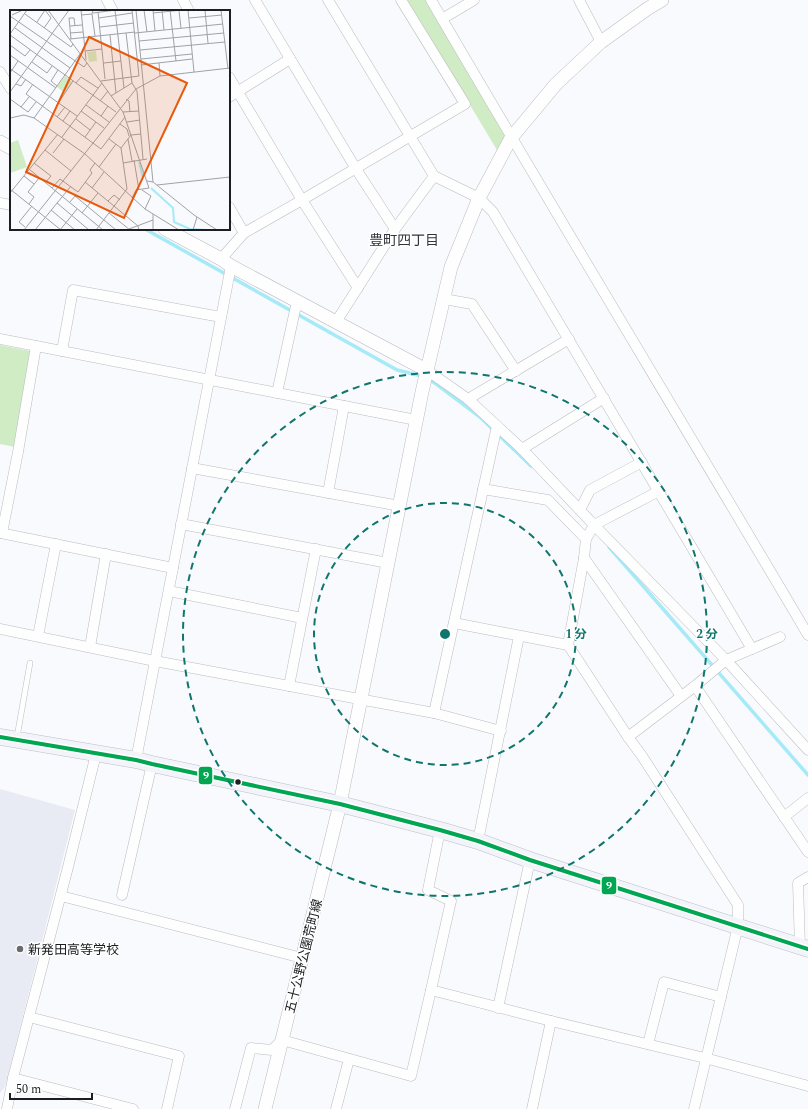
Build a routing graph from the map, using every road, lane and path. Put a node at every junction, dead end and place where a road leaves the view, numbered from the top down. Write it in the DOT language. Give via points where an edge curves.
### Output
graph roads {
  1 [pos="107,0"];
  2 [pos="183,0"];
  3 [pos="254,0"];
  4 [pos="328,0"];
  5 [pos="401,0"];
  6 [pos="431,0"];
  7 [pos="474,0"];
  8 [pos="579,0"];
  9 [pos="662,0"];
  10 [pos="113,10"];
  11 [pos="188,10"];
  12 [pos="442,19"];
  13 [pos="601,42"];
  14 [pos="290,59"];
  15 [pos="0,72"];
  16 [pos="230,81"];
  17 [pos="10,87"];
  18 [pos="233,94"];
  19 [pos="411,136"];
  20 [pos="511,138"];
  21 [pos="0,142"];
  22 [pos="10,147"];
  23 [pos="356,169"];
  24 [pos="434,176"];
  25 [pos="479,198"];
  26 [pos="302,200"];
  27 [pos="0,203"];
  28 [pos="10,205"];
  29 [pos="230,209"];
  30 [pos="395,229"];
  31 [pos="167,230"];
  32 [pos="244,233"];
  33 [pos="226,263"];
  34 [pos="358,288"];
  35 [pos="444,299"];
  36 [pos="297,301"];
  37 [pos="221,317"];
  38 [pos="336,322"];
  39 [pos="0,339"];
  40 [pos="569,339"];
  41 [pos="36,346"];
  42 [pos="62,351"];
  43 [pos="516,370"];
  44 [pos="428,371"];
  45 [pos="209,380"];
  46 [pos="277,393"];
  47 [pos="604,398"];
  48 [pos="468,399"];
  49 [pos="344,406"];
  50 [pos="416,420"];
  51 [pos="497,426"];
  52 [pos="522,449"];
  53 [pos="642,462"];
  54 [pos="192,468"];
  55 [pos="483,489"];
  56 [pos="660,491"];
  57 [pos="328,492"];
  58 [pos="400,506"];
  59 [pos="580,510"];
  60 [pos="182,524"];
  61 [pos="594,525"];
  62 [pos="1,533"];
  63 [pos="586,539"];
  64 [pos="56,544"];
  65 [pos="316,550"];
  66 [pos="106,554"];
  67 [pos="584,558"];
  68 [pos="388,563"];
  69 [pos="173,568"];
  70 [pos="169,591"];
  71 [pos="302,618"];
  72 [pos="454,623"];
  73 [pos="0,629"];
  74 [pos="38,636"];
  75 [pos="519,636"];
  76 [pos="808,636"];
  77 [pos="780,637"];
  78 [pos="568,645"];
  79 [pos="90,647"];
  80 [pos="752,649"];
  81 [pos="726,660"];
  82 [pos="155,661"];
  83 [pos="30,663"];
  84 [pos="288,686"];
  85 [pos="695,686"];
  86 [pos="681,696"];
  87 [pos="361,700"];
  88 [pos="434,713"];
  89 [pos="501,731"];
  90 [pos="0,737"];
  91 [pos="628,737"];
  92 [pos="17,740"];
  93 [pos="808,750"];
  94 [pos="96,754"];
  95 [pos="136,760"];
  96 [pos="152,764"];
  97 [pos="808,798"];
  98 [pos="340,804"];
  99 [pos="784,817"];
  100 [pos="440,830"];
  101 [pos="478,841"];
  102 [pos="808,852"];
  103 [pos="530,860"];
  104 [pos="808,877"];
  105 [pos="122,895"];
  106 [pos="61,896"];
  107 [pos="738,926"];
  108 [pos="804,948"];
  109 [pos="302,958"];
  110 [pos="432,990"];
  111 [pos="720,997"];
  112 [pos="498,1008"];
  113 [pos="29,1017"];
  114 [pos="551,1021"];
  115 [pos="282,1040"];
  116 [pos="648,1044"];
  117 [pos="705,1058"];
  118 [pos="349,1059"];
  119 [pos="13,1078"];
  120 [pos="808,1086"];
  121 [pos="109,1106"];
  122 [pos="7,1109"];
  123 [pos="133,1109"];
  124 [pos="167,1109"];
  125 [pos="235,1109"];
  126 [pos="265,1109"];
  127 [pos="336,1109"];
  128 [pos="532,1109"];
  129 [pos="694,1109"];
  1 -- 10 [label="street"];
  2 -- 11 [label="street"];
  3 -- 14 [label="street"];
  4 -- 19 [label="street"];
  5 -- 19 [label="street" via="466,104"];
  6 -- 12 [label="street"];
  7 -- 12 [label="street"];
  8 -- 13 [label="street"];
  9 -- 13 [label="street, 五十公野公園荒町線"];
  12 -- 20 [label="street"];
  13 -- 20 [label="street, 五十公野公園荒町線" via="556,84"];
  14 -- 18 [label="street"];
  14 -- 23 [label="street"];
  15 -- 17 [label="street"];
  16 -- 18 [label="street"];
  18 -- 26 [label="street"];
  19 -- 23 [label="street"];
  19 -- 24 [label="street"];
  20 -- 25 [label="street, 五十公野公園荒町線"];
  20 -- 76 [label="street"];
  21 -- 22 [label="street"];
  23 -- 26 [label="street"];
  23 -- 30 [label="street"];
  24 -- 25 [label="street"];
  24 -- 30 [label="street"];
  25 -- 35 [label="street, 五十公野公園荒町線" via="451,267"];
  25 -- 40 [label="street" via="493,212"];
  26 -- 32 [label="street"];
  26 -- 34 [label="street"];
  27 -- 28 [label="street"];
  29 -- 32 [label="street"];
  30 -- 34 [label="street"];
  31 -- 33 [label="street"];
  32 -- 33 [label="street"];
  33 -- 36 [label="street"];
  33 -- 37 [label="street"];
  34 -- 38 [label="street"];
  35 -- 43 [label="street" via="472,304"];
  35 -- 44 [label="street, 五十公野公園荒町線"];
  36 -- 38 [label="street"];
  36 -- 46 [label="street"];
  37 -- 42 [label="street" via="73,290"];
  37 -- 45 [label="street"];
  38 -- 44 [label="street"];
  39 -- 41 [label="street"];
  40 -- 43 [label="street"];
  40 -- 47 [label="street"];
  41 -- 42 [label="street"];
  41 -- 62 [label="street"];
  42 -- 45 [label="street"];
  43 -- 48 [label="street"];
  44 -- 48 [label="street"];
  44 -- 50 [label="street, 五十公野公園荒町線"];
  45 -- 46 [label="street"];
  45 -- 54 [label="street"];
  46 -- 49 [label="street"];
  47 -- 52 [label="street"];
  47 -- 53 [label="street"];
  48 -- 51 [label="street"];
  49 -- 50 [label="street"];
  49 -- 57 [label="street"];
  50 -- 58 [label="street, 五十公野公園荒町線"];
  51 -- 52 [label="street"];
  51 -- 55 [label="street"];
  52 -- 59 [label="street"];
  53 -- 56 [label="street"];
  53 -- 59 [label="street" via="590,490"];
  54 -- 57 [label="street"];
  54 -- 60 [label="street"];
  55 -- 63 [label="street" via="548,500"];
  55 -- 72 [label="street"];
  56 -- 61 [label="street"];
  56 -- 80 [label="street"];
  57 -- 58 [label="street"];
  58 -- 68 [label="street, 五十公野公園荒町線"];
  59 -- 61 [label="street"];
  60 -- 65 [label="street"];
  60 -- 69 [label="street"];
  61 -- 63 [label="street"];
  61 -- 81 [label="street"];
  62 -- 64 [label="street"];
  63 -- 67 [label="street"];
  64 -- 66 [label="street"];
  64 -- 74 [label="street"];
  65 -- 68 [label="street"];
  65 -- 71 [label="street"];
  66 -- 69 [label="street"];
  66 -- 79 [label="street"];
  67 -- 78 [label="street"];
  67 -- 86 [label="street"];
  68 -- 87 [label="street, 五十公野公園荒町線"];
  69 -- 70 [label="street"];
  70 -- 71 [label="street"];
  70 -- 82 [label="street"];
  71 -- 84 [label="street"];
  72 -- 75 [label="street"];
  72 -- 88 [label="street"];
  73 -- 74 [label="street"];
  74 -- 79 [label="street"];
  75 -- 78 [label="street"];
  75 -- 89 [label="street"];
  77 -- 80 [label="street"];
  78 -- 91 [label="street"];
  79 -- 82 [label="street"];
  80 -- 81 [label="street"];
  81 -- 85 [label="street"];
  81 -- 93 [label="street"];
  82 -- 84 [label="street"];
  82 -- 95 [label="street"];
  83 -- 92 [label="lane"];
  84 -- 87 [label="street"];
  85 -- 86 [label="street"];
  85 -- 99 [label="street"];
  86 -- 91 [label="street"];
  87 -- 88 [label="street"];
  87 -- 98 [label="street, 五十公野公園荒町線"];
  88 -- 89 [label="street"];
  89 -- 101 [label="street"];
  90 -- 92 [label="main road"];
  91 -- 107 [label="street" via="738,905"];
  92 -- 94 [label="main road"];
  94 -- 95 [label="main road"];
  94 -- 106 [label="street"];
  95 -- 96 [label="main road"];
  96 -- 98 [label="main road"];
  96 -- 105 [label="street"];
  97 -- 99 [label="street"];
  98 -- 100 [label="main road"];
  98 -- 109 [label="street, 五十公野公園荒町線"];
  99 -- 102 [label="street"];
  100 -- 101 [label="main road"];
  100 -- 110 [label="street" via="428,890 451,901"];
  101 -- 103 [label="main road"];
  103 -- 107 [label="main road"];
  103 -- 112 [label="street"];
  104 -- 108 [label="street" via="798,884"];
  106 -- 109 [label="street"];
  106 -- 113 [label="street"];
  107 -- 108 [label="main road"];
  107 -- 111 [label="street"];
  109 -- 115 [label="street, 五十公野公園荒町線"];
  110 -- 112 [label="street"];
  110 -- 118 [label="street" via="411,1076"];
  111 -- 116 [label="street" via="664,982"];
  111 -- 117 [label="street"];
  112 -- 114 [label="street"];
  113 -- 119 [label="street"];
  113 -- 124 [label="street" via="179,1056"];
  114 -- 116 [label="street"];
  114 -- 128 [label="street"];
  115 -- 118 [label="street"];
  115 -- 125 [label="street" via="272,1050 251,1048"];
  115 -- 126 [label="street, 五十公野公園荒町線"];
  116 -- 117 [label="street"];
  117 -- 120 [label="street"];
  117 -- 129 [label="street"];
  118 -- 127 [label="street"];
  119 -- 121 [label="street"];
  119 -- 122 [label="street"];
  121 -- 123 [label="street"];
}
